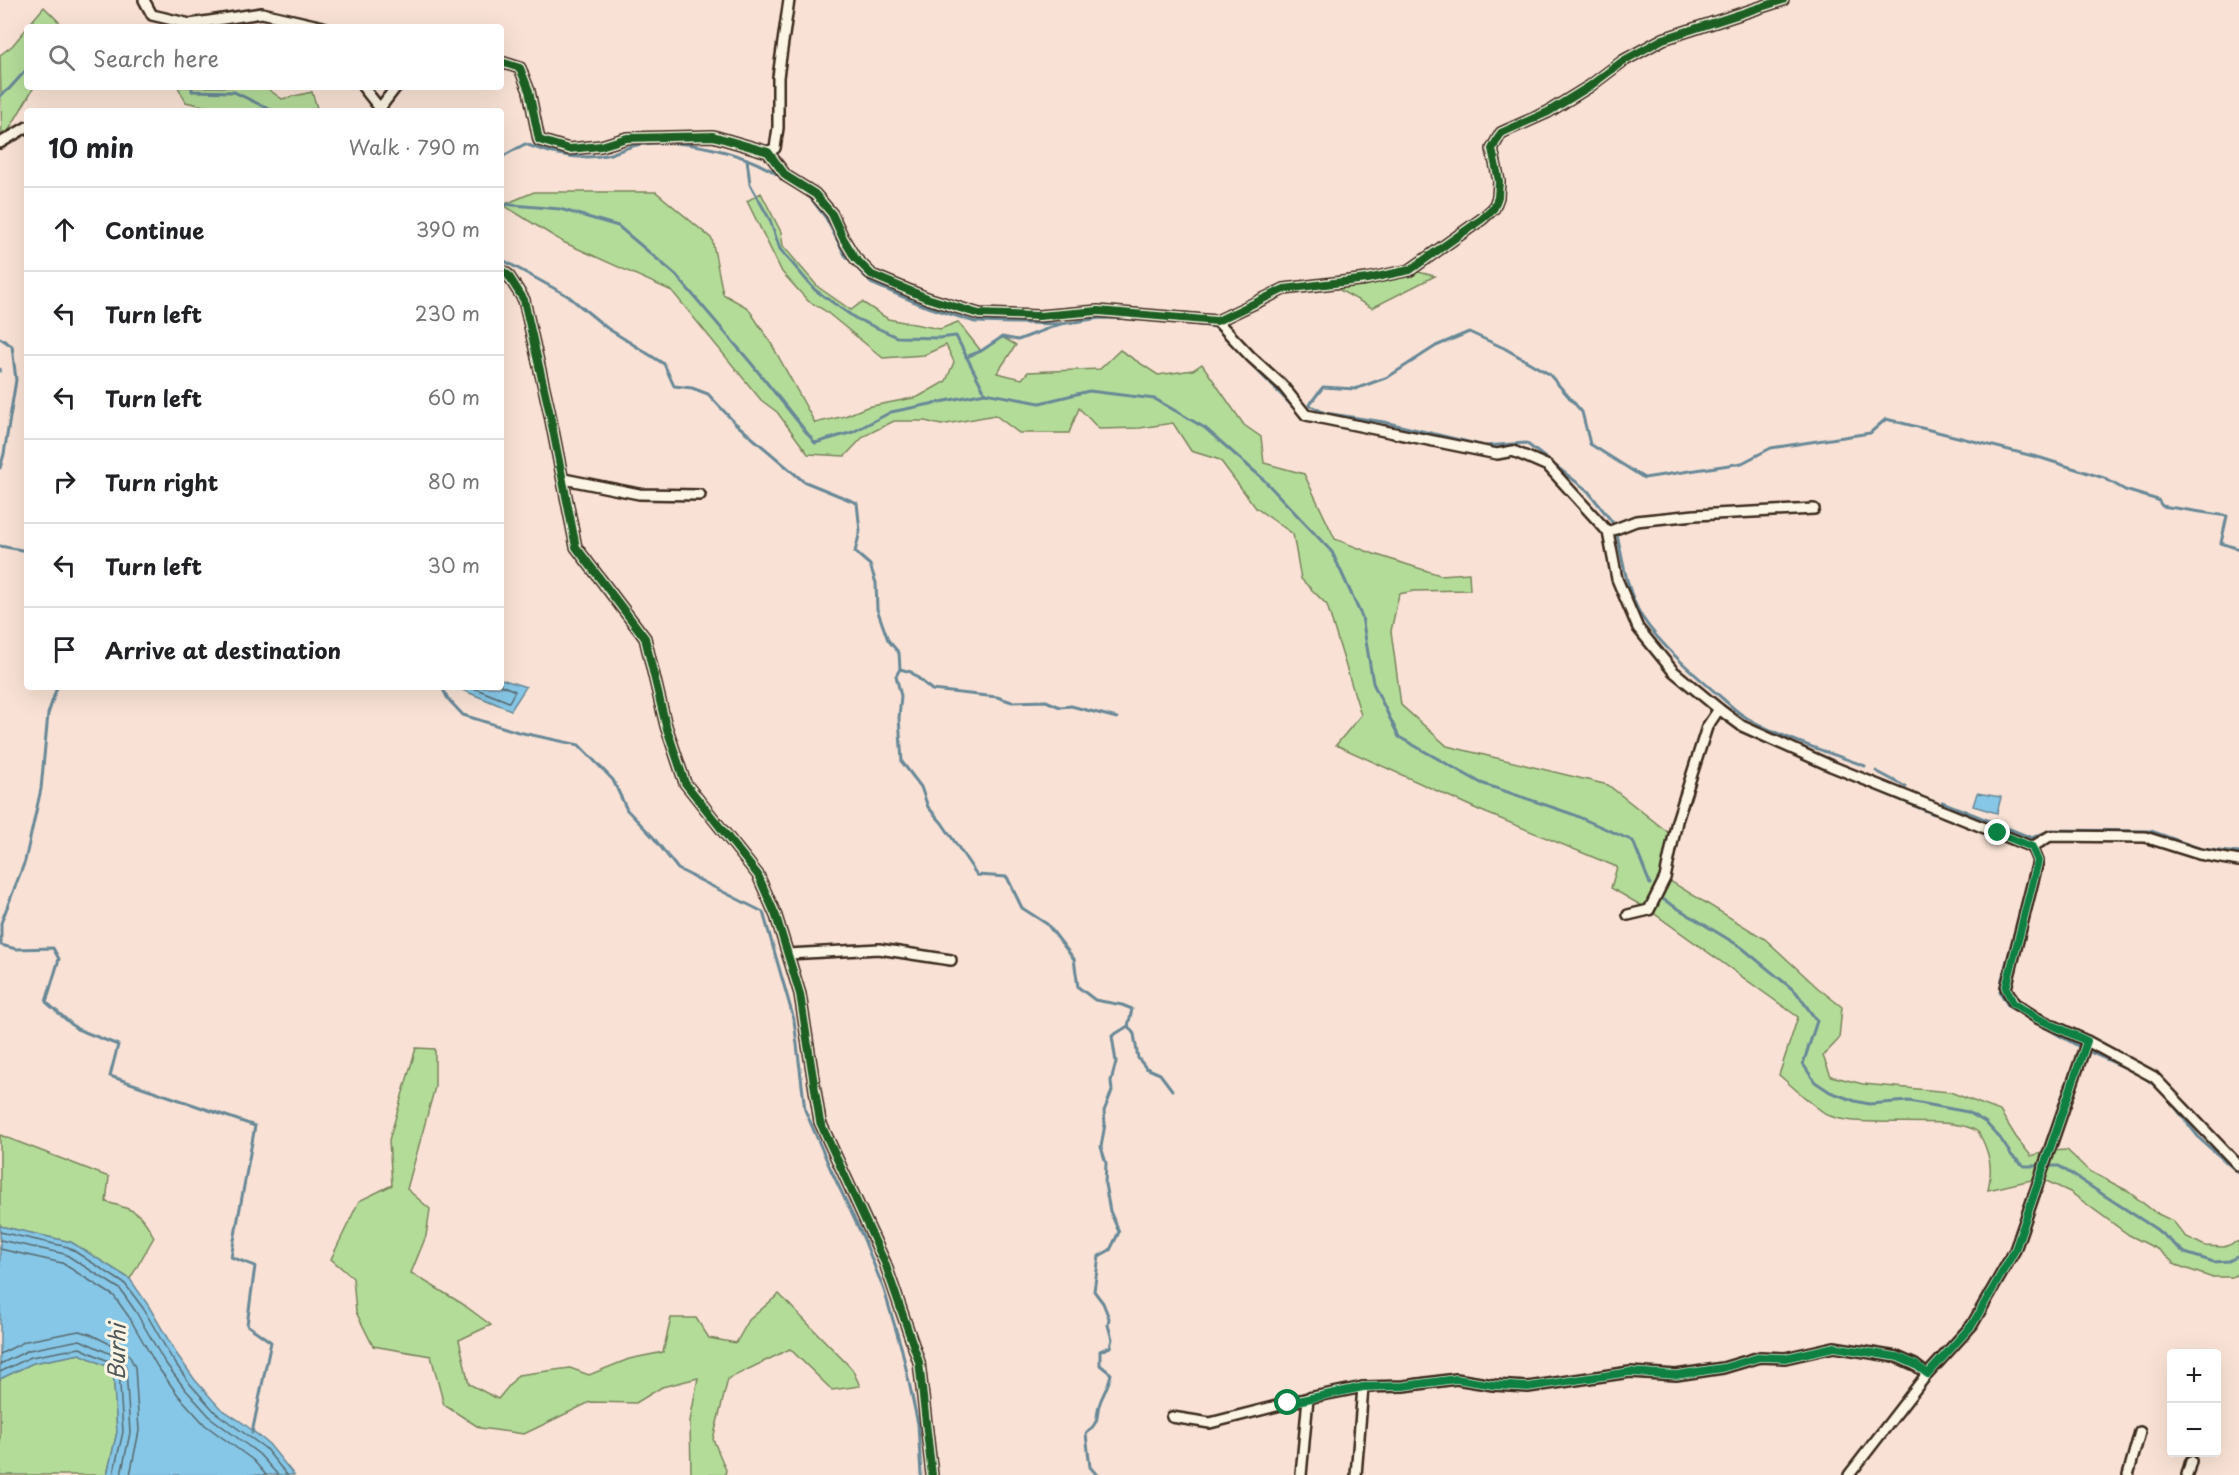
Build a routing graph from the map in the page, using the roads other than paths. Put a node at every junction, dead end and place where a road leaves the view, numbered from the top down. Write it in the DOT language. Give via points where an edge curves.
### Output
graph roads {
  1 [pos="144,0"];
  2 [pos="789,0"];
  3 [pos="1783,0"];
  4 [pos="190,24"];
  5 [pos="190,24"];
  6 [pos="309,24"];
  7 [pos="504,63"];
  8 [pos="365,90"];
  9 [pos="394,90"];
  10 [pos="379,108"];
  11 [pos="382,108"];
  12 [pos="24,129"];
  13 [pos="0,143"];
  14 [pos="768,152"];
  15 [pos="504,272"];
  16 [pos="1217,321"];
  17 [pos="564,479"];
  18 [pos="700,495"];
  19 [pos="1814,509"];
  20 [pos="1608,532"];
  21 [pos="1719,709"];
  22 [pos="2032,847"];
  23 [pos="2239,861"];
  24 [pos="1628,915"];
  25 [pos="788,954"];
  26 [pos="951,960"];
  27 [pos="2087,1041"];
  28 [pos="2239,1166"];
  29 [pos="1928,1374"];
  30 [pos="1363,1387"];
  31 [pos="1308,1398"];
  32 [pos="1172,1417"];
  33 [pos="2140,1432"];
  34 [pos="2191,1461"];
  35 [pos="932,1475"];
  36 [pos="1301,1475"];
  37 [pos="1356,1475"];
  38 [pos="1849,1475"];
  39 [pos="2128,1475"];
  40 [pos="2187,1475"];
  1 -- 4 [label="street" via="153,15"];
  2 -- 14 [label="street" via="778,77 778,128 775,148"];
  3 -- 16 [label="street" via="1663,39 1548,112 1501,133 1492,149 1499,182 1494,208 1410,270 1284,289"];
  5 -- 6 [label="street" via="262,14"];
  7 -- 14 [label="street" via="520,68 539,140 569,149 601,147 627,138 713,136"];
  8 -- 10 [label="street"];
  9 -- 11 [label="street"];
  12 -- 13 [label="street"];
  14 -- 16 [label="street" via="786,176 815,194 832,214 855,258 872,275 927,298 979,314 1039,316 1098,311"];
  15 -- 17 [label="street" via="524,300"];
  16 -- 20 [label="street" via="1282,385 1306,415 1497,454 1513,452 1548,466"];
  17 -- 18 [label="street" via="639,494"];
  17 -- 25 [label="street" via="576,547 645,638 666,726 685,783 758,875"];
  19 -- 20 [label="street" via="1635,521"];
  20 -- 21 [label="street" via="1617,579 1638,628 1673,670"];
  21 -- 22 [label="street" via="1742,726 1831,766"];
  21 -- 24 [label="street" via="1707,727 1677,821 1665,878 1649,910"];
  22 -- 23 [label="street" via="2050,836 2145,837 2199,854"];
  22 -- 27 [label="street" via="2038,861 2006,988 2013,1003"];
  25 -- 26 [label="street" via="879,949"];
  25 -- 35 [label="street" via="800,994 820,1122 885,1263 919,1362"];
  27 -- 28 [label="street" via="2154,1077"];
  27 -- 29 [label="street" via="2015,1250 1972,1325"];
  29 -- 30 [label="street" via="1898,1357 1834,1347 1785,1358 1760,1357 1723,1368 1676,1375 1630,1372 1528,1387 1456,1379"];
  29 -- 38 [label="street"];
  30 -- 31 [label="street"];
  30 -- 37 [label="street"];
  31 -- 32 [label="street" via="1210,1423"];
  31 -- 36 [label="street"];
  33 -- 39 [label="street"];
  34 -- 40 [label="street"];
}
